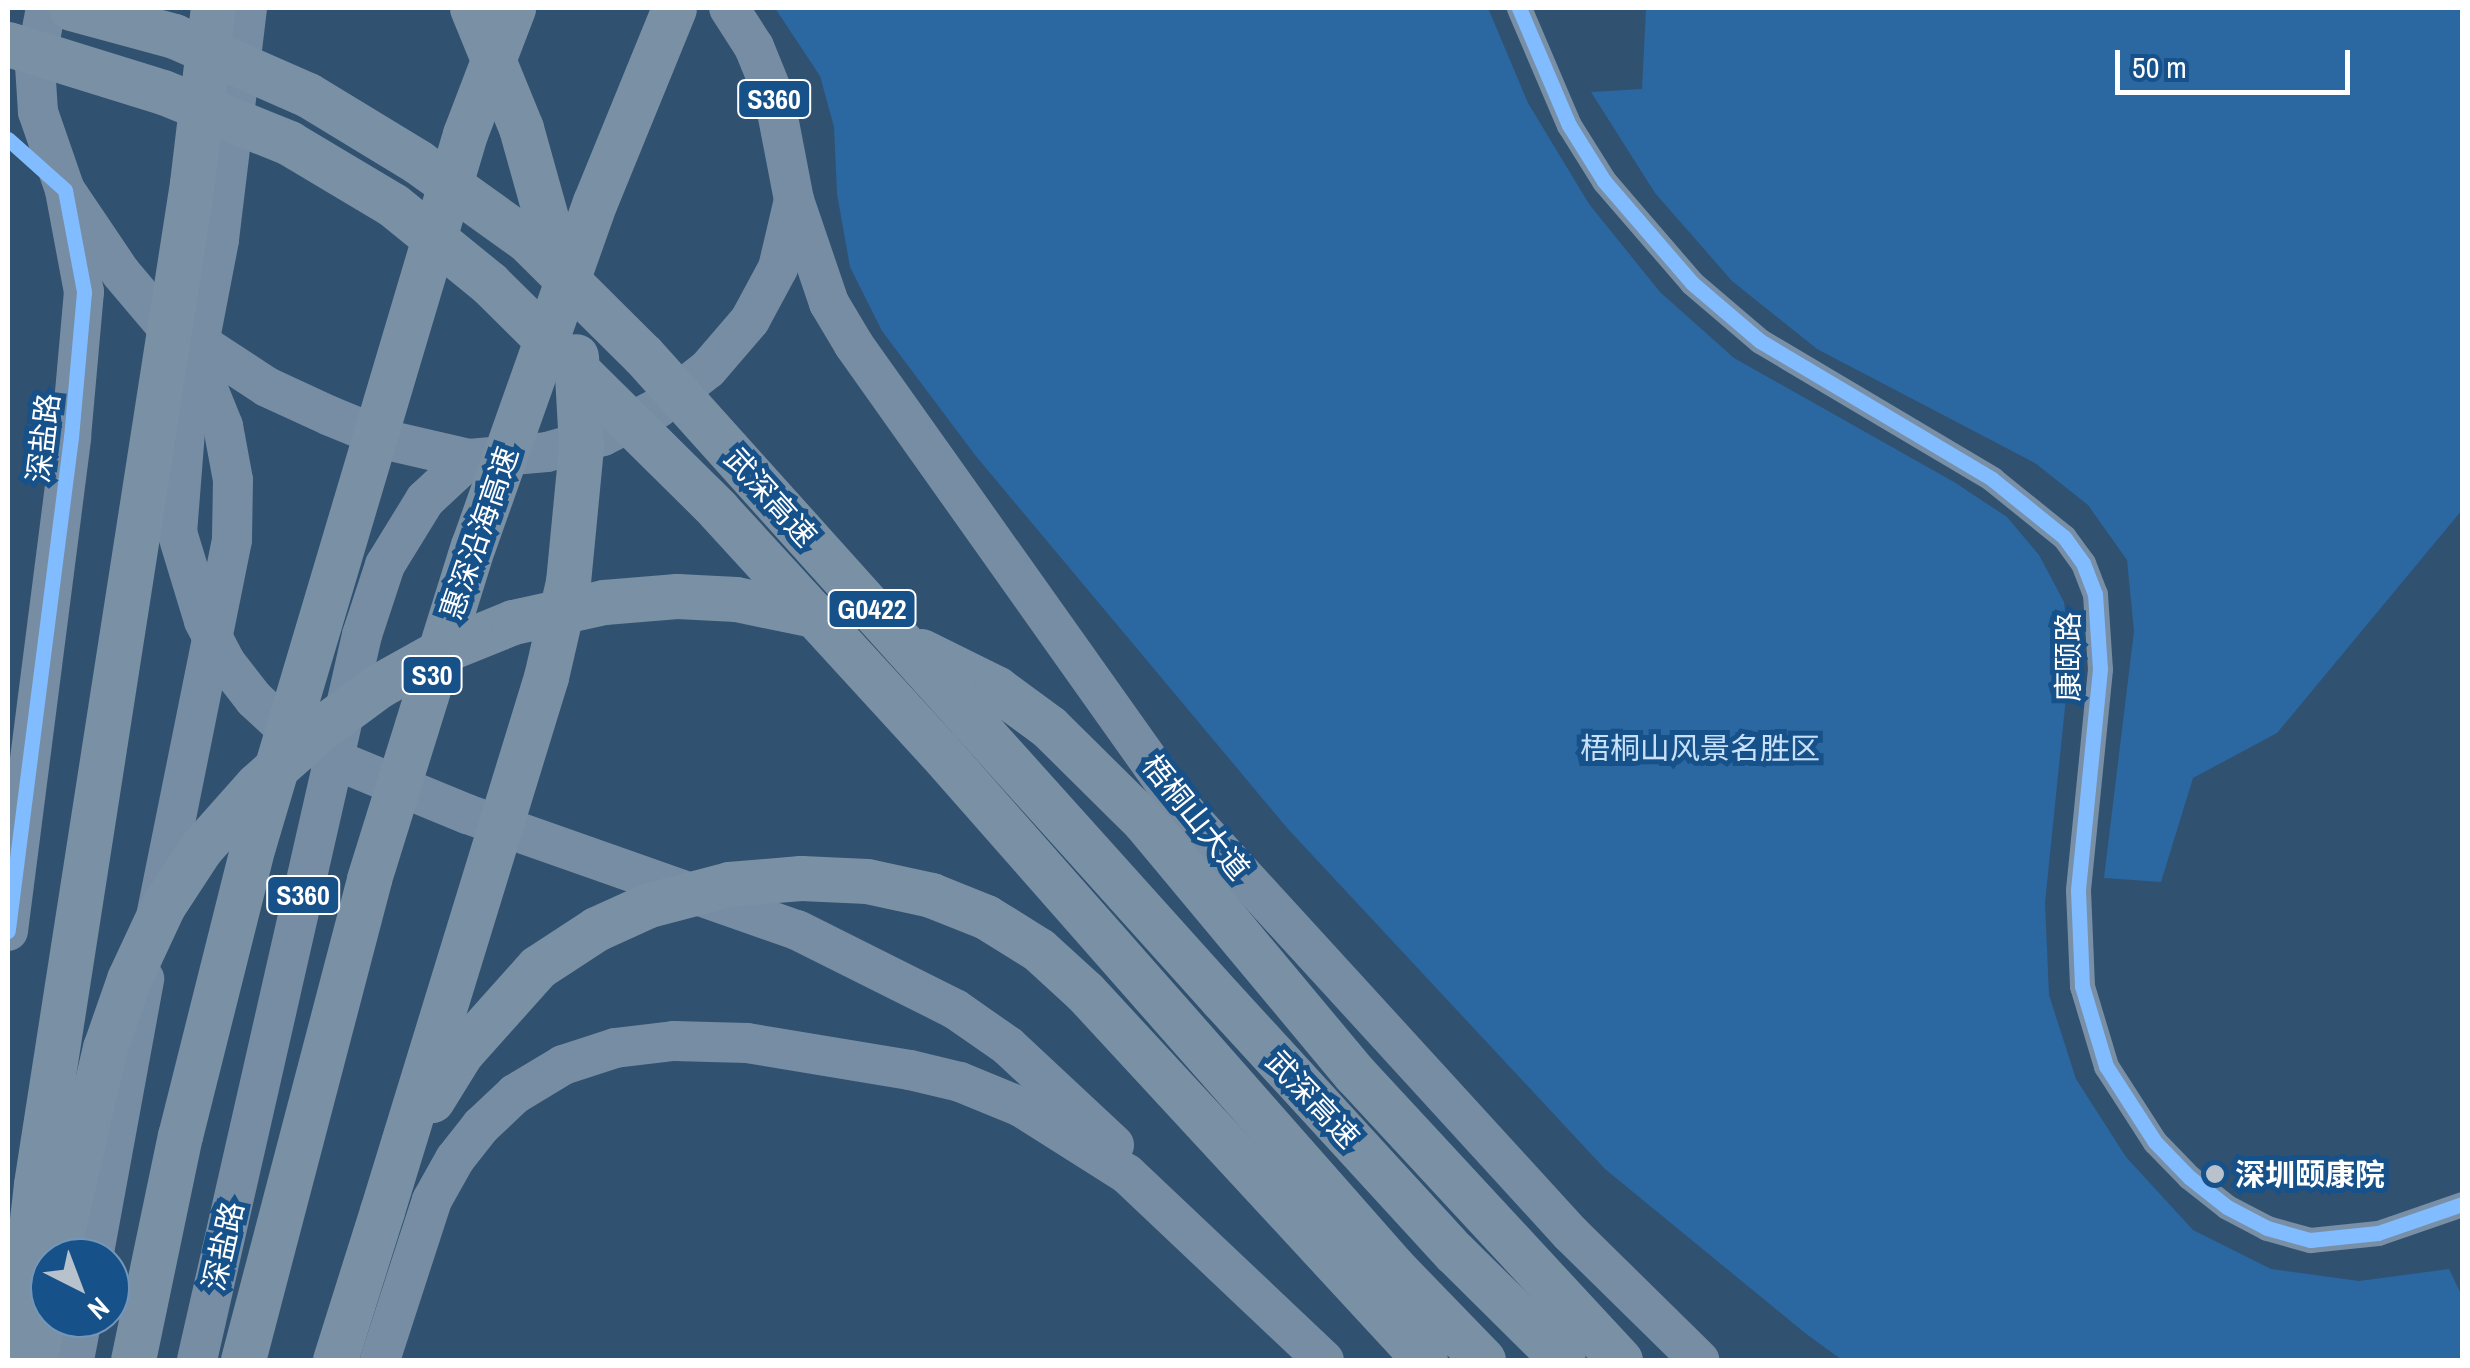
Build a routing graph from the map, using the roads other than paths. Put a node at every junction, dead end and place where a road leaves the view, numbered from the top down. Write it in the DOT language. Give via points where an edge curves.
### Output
graph roads {
  1 [pos="46,8"];
  2 [pos="70,8"];
  3 [pos="213,8"];
  4 [pos="248,8"];
  5 [pos="472,8"];
  6 [pos="512,8"];
  7 [pos="674,8"];
  8 [pos="729,8"];
  9 [pos="1519,8"];
  10 [pos="8,44"];
  11 [pos="64,190"];
  12 [pos="794,200"];
  13 [pos="156,311"];
  14 [pos="469,459"];
  15 [pos="8,931"];
  16 [pos="2462,1204"];
  17 [pos="382,1211"];
  18 [pos="60,1238"];
  19 [pos="97,1238"];
  20 [pos="1212,1252"];
  21 [pos="16,1360"];
  22 [pos="133,1360"];
  23 [pos="197,1360"];
  24 [pos="244,1360"];
  25 [pos="335,1360"];
  26 [pos="380,1360"];
  27 [pos="1324,1360"];
  28 [pos="1424,1360"];
  29 [pos="1483,1360"];
  30 [pos="1562,1360"];
  31 [pos="1620,1360"];
  32 [pos="1699,1360"];
  1 -- 11 [label="main road, 深盐路 / S360" via="35,66 38,112"];
  2 -- 30 [label="highway, 武深高速 / G0422, bridge" via="174,36 308,94 527,240 643,355 1221,998"];
  3 -- 21 [label="highway, bridge" via="192,184 36,1184"];
  4 -- 20 [label="main road, bridge" via="178,494 177,532 190,584 226,663 283,726 332,758 467,814 798,930 902,979 1008,1046 1112,1142"];
  5 -- 17 [label="highway, bridge" via="521,128 560,263 579,388 578,496 568,582 546,677"];
  6 -- 22 [label="highway, bridge" via="460,153 253,846 180,1136"];
  7 -- 24 [label="highway, 惠深沿海高速 / S30, bridge" via="595,202 472,546 369,878"];
  8 -- 12 [label="main road, 深盐路 / S360" via="774,96"];
  9 -- 16 [label="street, 康颐路" via="1578,139 1646,234 1692,283 1774,350 1992,478 2064,537 2083,563 2095,594 2100,669 2078,890 2082,986 2106,1066 2154,1142 2227,1207 2310,1240 2378,1233"];
  10 -- 29 [label="highway, 武深高速 / G0422, bridge" via="163,92 289,143 393,205 489,283 718,510"];
  11 -- 13 [label="main road, 深盐路 / S360"];
  11 -- 15 [label="main road, 深盐路 / S360" via="84,292 81,344"];
  12 -- 14 [label="main road, 深盐路 / S360" via="778,268 750,320 708,369 658,408 604,436 547,452"];
  12 -- 32 [label="main road, 梧桐山大道" via="829,302 854,345 1186,813 1571,1234"];
  13 -- 14 [label="main road, 深盐路 / S360" via="267,387 391,442"];
  13 -- 19 [label="main road, 深盐路" via="198,364 223,426 233,480 232,540"];
  14 -- 23 [label="main road, 深盐路 / S360" via="425,500 385,565 362,634"];
  17 -- 25 [label="highway"];
  17 -- 28 [label="highway, bridge" via="428,1107 461,1053 538,967 596,928 650,905 730,884 867,882 931,896 1039,950 1140,1049"];
  18 -- 31 [label="highway, bridge" via="123,996 163,906 201,848 257,785 380,686 439,652 514,622 604,602 736,599 867,630 938,658 996,688 1049,727 1144,821 1355,1074"];
  20 -- 26 [label="main road" via="1127,1174 1074,1138 1021,1106 960,1082 746,1044 674,1041 615,1048 563,1065 515,1094 455,1159 414,1244"];
  20 -- 27 [label="main road"];
}
